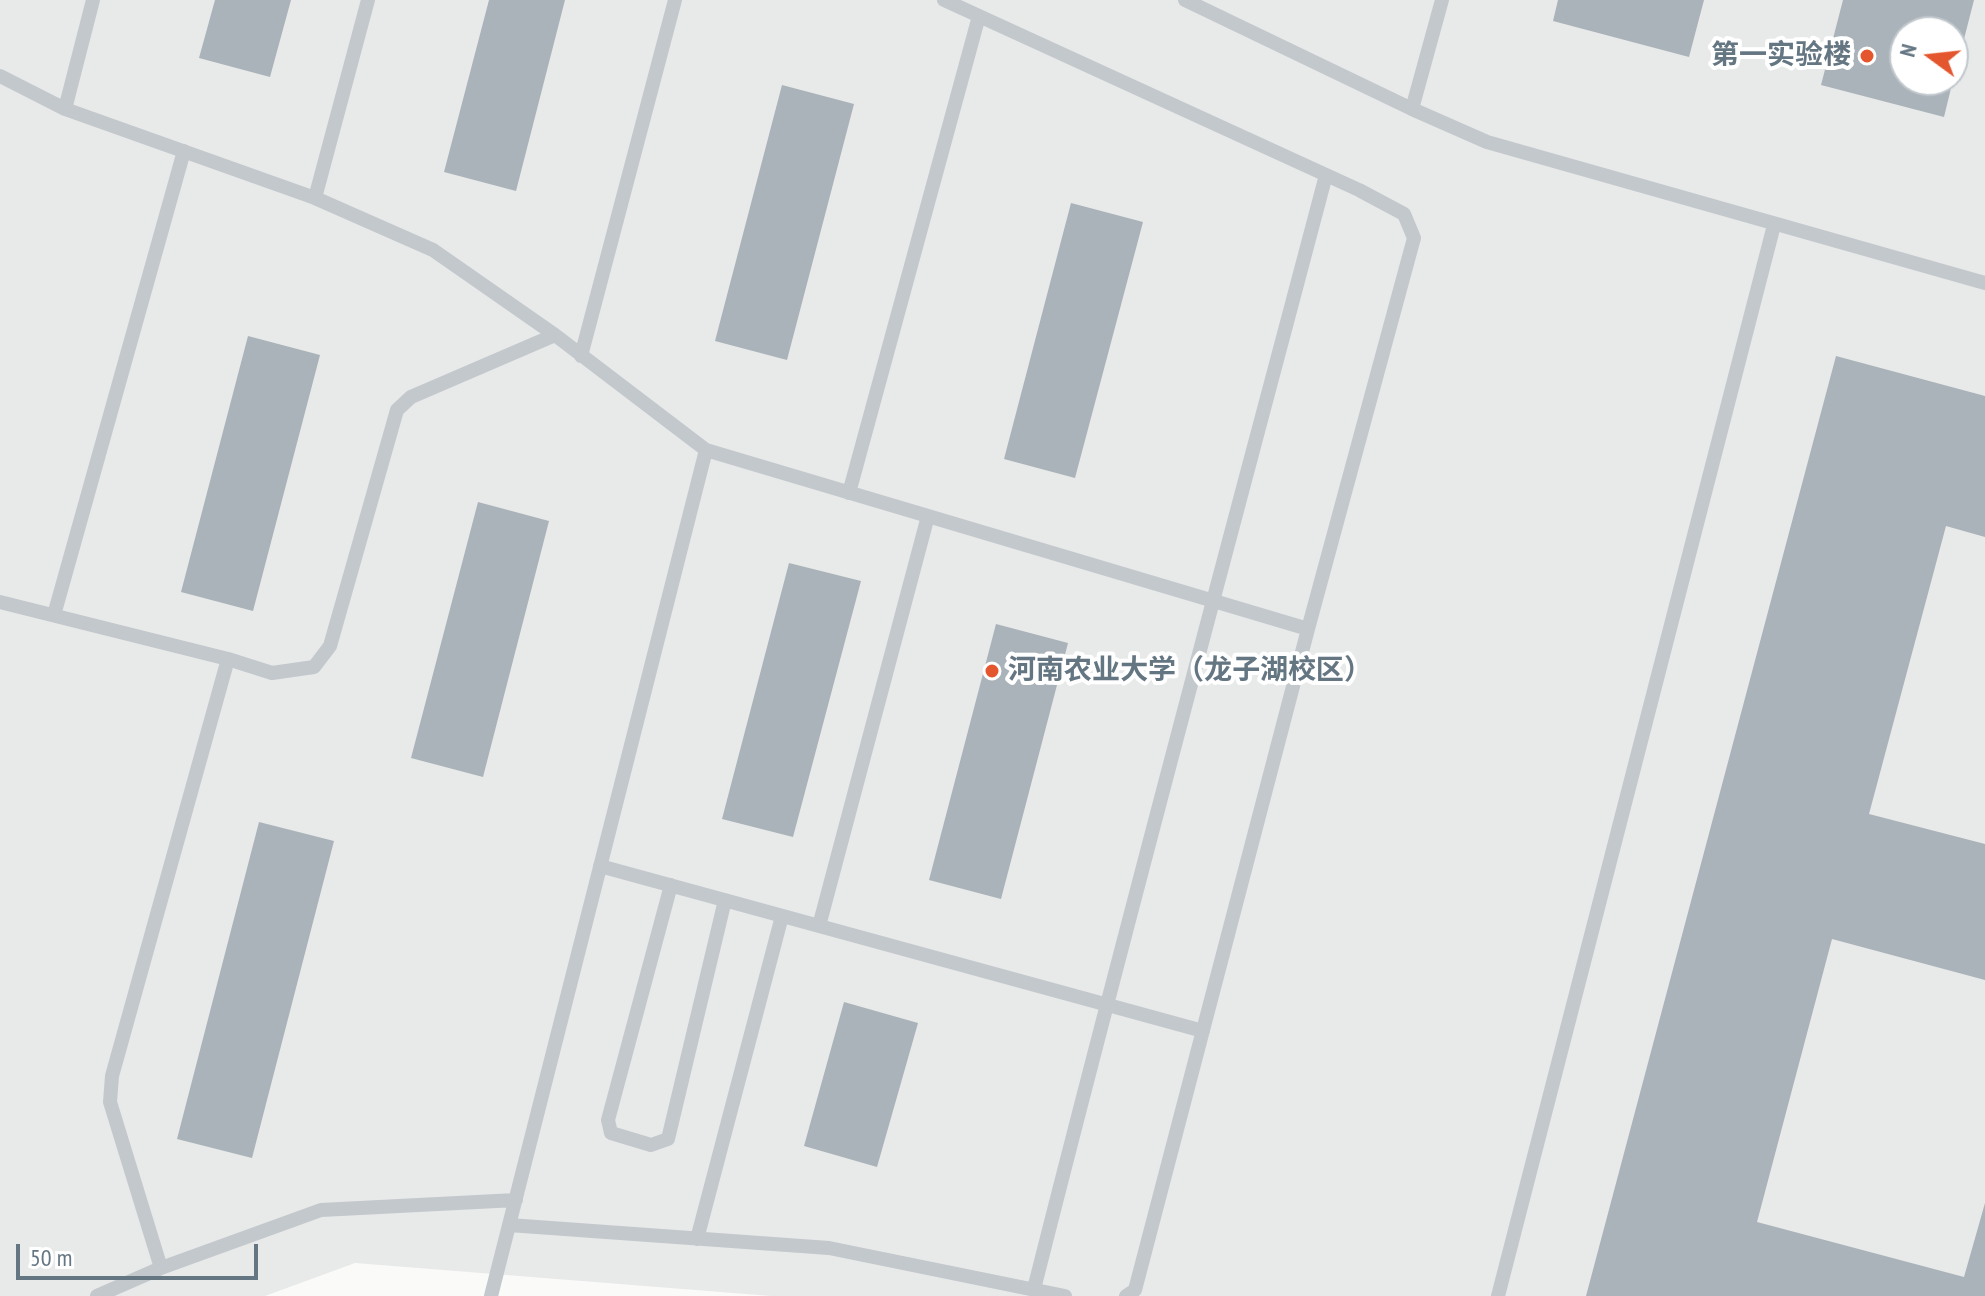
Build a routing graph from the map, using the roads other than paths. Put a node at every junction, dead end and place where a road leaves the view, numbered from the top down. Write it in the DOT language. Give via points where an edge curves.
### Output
graph roads {
  1 [pos="93,0"];
  2 [pos="368,0"];
  3 [pos="675,0"];
  4 [pos="944,0"];
  5 [pos="1185,0"];
  6 [pos="1442,0"];
  7 [pos="979,16"];
  8 [pos="0,76"];
  9 [pos="65,109"];
  10 [pos="1412,109"];
  11 [pos="184,151"];
  12 [pos="1326,175"];
  13 [pos="315,198"];
  14 [pos="1774,225"];
  15 [pos="1985,283"];
  16 [pos="555,335"];
  17 [pos="581,356"];
  18 [pos="706,450"];
  19 [pos="849,493"];
  20 [pos="928,516"];
  21 [pos="1214,601"];
  22 [pos="0,602"];
  23 [pos="54,615"];
  24 [pos="1308,629"];
  25 [pos="228,659"];
  26 [pos="600,866"];
  27 [pos="671,885"];
  28 [pos="725,900"];
  29 [pos="782,916"];
  30 [pos="819,926"];
  31 [pos="1105,1004"];
  32 [pos="1203,1031"];
  33 [pos="516,1200"];
  34 [pos="509,1225"];
  35 [pos="697,1239"];
  36 [pos="161,1268"];
  37 [pos="1034,1289"];
  38 [pos="97,1296"];
  39 [pos="491,1296"];
  40 [pos="1065,1296"];
  41 [pos="1126,1296"];
  42 [pos="1498,1296"];
  1 -- 9 [label="lane"];
  2 -- 13 [label="lane"];
  3 -- 17 [label="lane"];
  4 -- 7 [label="lane"];
  5 -- 10 [label="lane"];
  6 -- 10 [label="lane"];
  7 -- 12 [label="lane"];
  7 -- 19 [label="lane"];
  8 -- 9 [label="lane"];
  9 -- 11 [label="lane"];
  10 -- 14 [label="lane" via="1487,142"];
  11 -- 13 [label="lane"];
  11 -- 23 [label="lane"];
  12 -- 21 [label="lane"];
  12 -- 24 [label="lane" via="1404,214 1414,238"];
  13 -- 16 [label="lane" via="433,250"];
  14 -- 15 [label="lane"];
  14 -- 42 [label="lane"];
  16 -- 17 [label="lane"];
  16 -- 25 [label="lane" via="411,397 397,410 330,646 314,667 272,673"];
  17 -- 18 [label="lane"];
  18 -- 19 [label="lane"];
  18 -- 26 [label="lane"];
  19 -- 20 [label="lane"];
  20 -- 21 [label="lane"];
  20 -- 30 [label="lane"];
  21 -- 24 [label="lane"];
  21 -- 31 [label="lane"];
  22 -- 23 [label="lane"];
  23 -- 25 [label="lane"];
  24 -- 32 [label="lane"];
  25 -- 36 [label="lane" via="112,1076 110,1102"];
  26 -- 27 [label="lane"];
  26 -- 33 [label="lane"];
  27 -- 28 [label="lane"];
  27 -- 28 [label="lane" via="608,1120 611,1133 651,1145 668,1139"];
  28 -- 29 [label="lane"];
  29 -- 30 [label="lane"];
  29 -- 35 [label="lane"];
  30 -- 31 [label="lane"];
  31 -- 32 [label="lane"];
  31 -- 37 [label="lane"];
  32 -- 41 [label="lane" via="1135,1290"];
  33 -- 34 [label="lane"];
  33 -- 36 [label="lane" via="321,1210"];
  34 -- 35 [label="lane"];
  34 -- 39 [label="lane"];
  35 -- 37 [label="lane" via="829,1248"];
  36 -- 38 [label="lane"];
  37 -- 40 [label="lane"];
}
